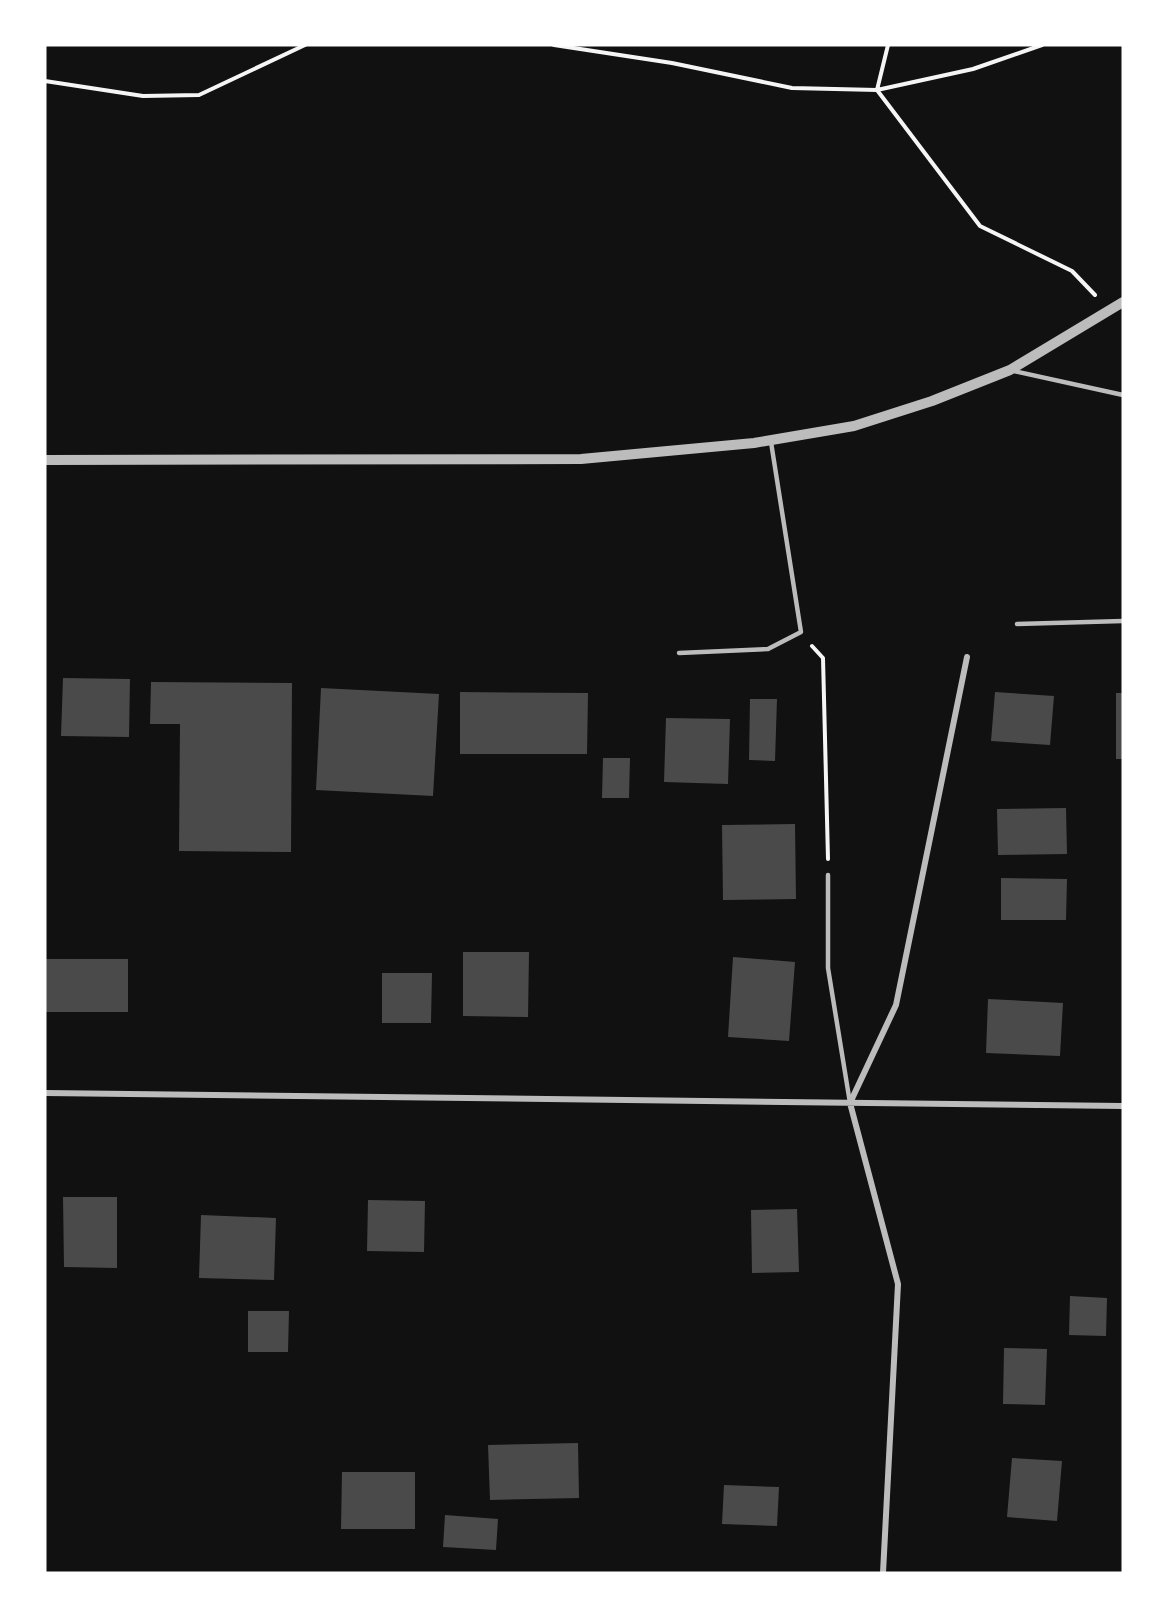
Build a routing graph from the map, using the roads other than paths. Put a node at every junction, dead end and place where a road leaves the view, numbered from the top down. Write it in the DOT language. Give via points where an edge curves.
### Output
graph roads {
  1 [pos="1123,302"];
  2 [pos="1010,370"];
  3 [pos="1123,395"];
  4 [pos="770,440"];
  5 [pos="45,460"];
  6 [pos="1123,621"];
  7 [pos="1017,624"];
  8 [pos="679,652"];
  9 [pos="967,657"];
  10 [pos="828,875"];
  11 [pos="45,1093"];
  12 [pos="850,1103"];
  13 [pos="1123,1106"];
  14 [pos="883,1573"];
  1 -- 2 [label="street"];
  2 -- 3 [label="lane"];
  2 -- 4 [label="street" via="854,426"];
  4 -- 5 [label="street" via="581,459"];
  4 -- 8 [label="lane" via="801,632 768,649"];
  6 -- 7 [label="lane"];
  9 -- 12 [label="street" via="896,1005"];
  10 -- 12 [label="lane" via="828,968"];
  11 -- 12 [label="street"];
  12 -- 13 [label="street"];
  12 -- 14 [label="street" via="898,1284"];
}
